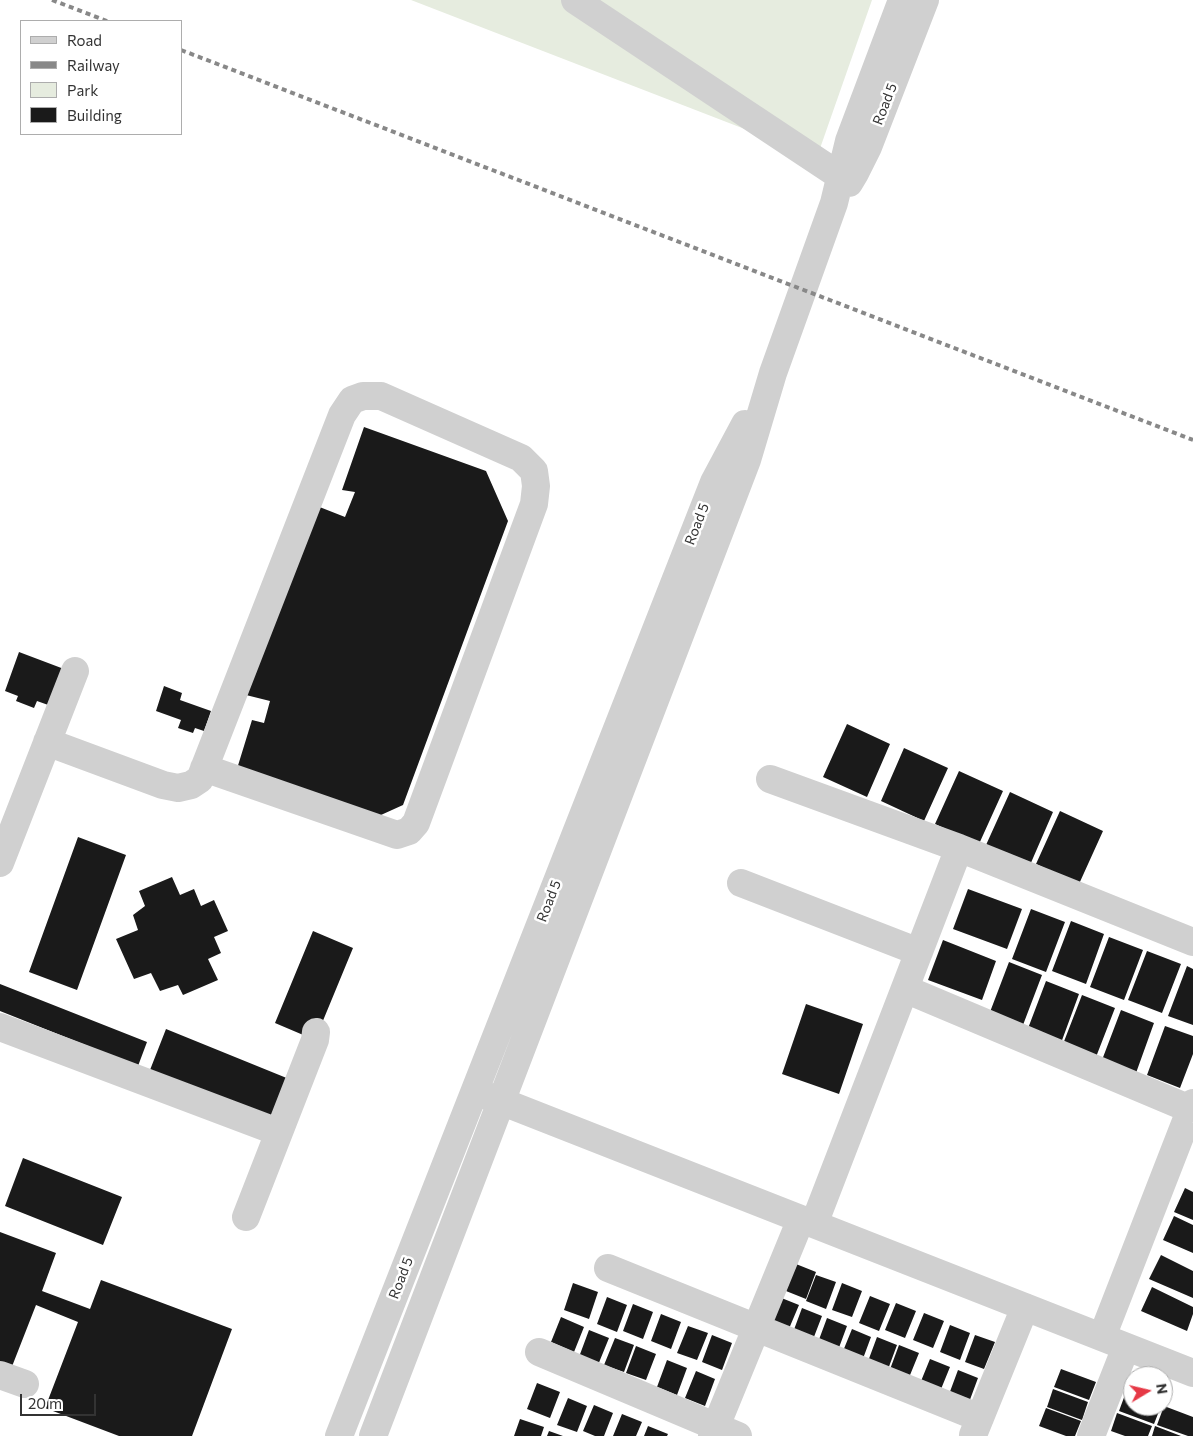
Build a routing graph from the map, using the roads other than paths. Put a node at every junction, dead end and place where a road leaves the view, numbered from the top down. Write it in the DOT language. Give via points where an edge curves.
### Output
graph roads {
  1 [pos="575,0"];
  2 [pos="902,0"];
  3 [pos="925,0"];
  4 [pos="840,176"];
  5 [pos="834,204"];
  6 [pos="772,373"];
  7 [pos="74,671"];
  8 [pos="47,742"];
  9 [pos="204,768"];
  10 [pos="770,779"];
  11 [pos="959,848"];
  12 [pos="0,863"];
  13 [pos="741,882"];
  14 [pos="1193,942"];
  15 [pos="919,952"];
  16 [pos="905,989"];
  17 [pos="0,1028"];
  18 [pos="316,1032"];
  19 [pos="475,1091"];
  20 [pos="502,1101"];
  21 [pos="1192,1106"];
  22 [pos="278,1132"];
  23 [pos="246,1217"];
  24 [pos="808,1222"];
  25 [pos="608,1268"];
  26 [pos="1025,1307"];
  27 [pos="757,1327"];
  28 [pos="1114,1342"];
  29 [pos="539,1352"];
  30 [pos="1193,1373"];
  31 [pos="976,1427"];
  32 [pos="722,1433"];
  33 [pos="340,1436"];
  34 [pos="373,1436"];
  35 [pos="1091,1436"];
  1 -- 4 [label="street"];
  2 -- 4 [label="street, Road 5" via="849,141"];
  3 -- 5 [label="street, Road 5" via="868,147"];
  4 -- 5 [label="street, Road 5"];
  5 -- 6 [label="street, Road 5"];
  6 -- 19 [label="street, Road 5" via="714,482"];
  6 -- 20 [label="street, Road 5" via="747,460"];
  7 -- 8 [label="street"];
  8 -- 9 [label="street" via="178,788 191,785 200,778"];
  8 -- 12 [label="street"];
  9 -- 9 [label="street" via="342,415 352,400 381,396 521,458 534,471 534,504 416,823 409,831 397,835"];
  10 -- 11 [label="street"];
  11 -- 14 [label="street"];
  11 -- 15 [label="street"];
  13 -- 15 [label="street"];
  15 -- 16 [label="street"];
  16 -- 21 [label="street"];
  16 -- 24 [label="street"];
  17 -- 22 [label="street"];
  18 -- 22 [label="street"];
  19 -- 20 [label="street"];
  19 -- 33 [label="street, Road 5"];
  20 -- 24 [label="street"];
  20 -- 34 [label="street, Road 5"];
  21 -- 28 [label="street"];
  22 -- 23 [label="street"];
  24 -- 26 [label="street"];
  24 -- 27 [label="street"];
  25 -- 27 [label="street"];
  26 -- 28 [label="street"];
  26 -- 31 [label="street"];
  27 -- 31 [label="street"];
  27 -- 32 [label="street"];
  28 -- 30 [label="street"];
  28 -- 35 [label="street"];
  29 -- 32 [label="street"];
}
